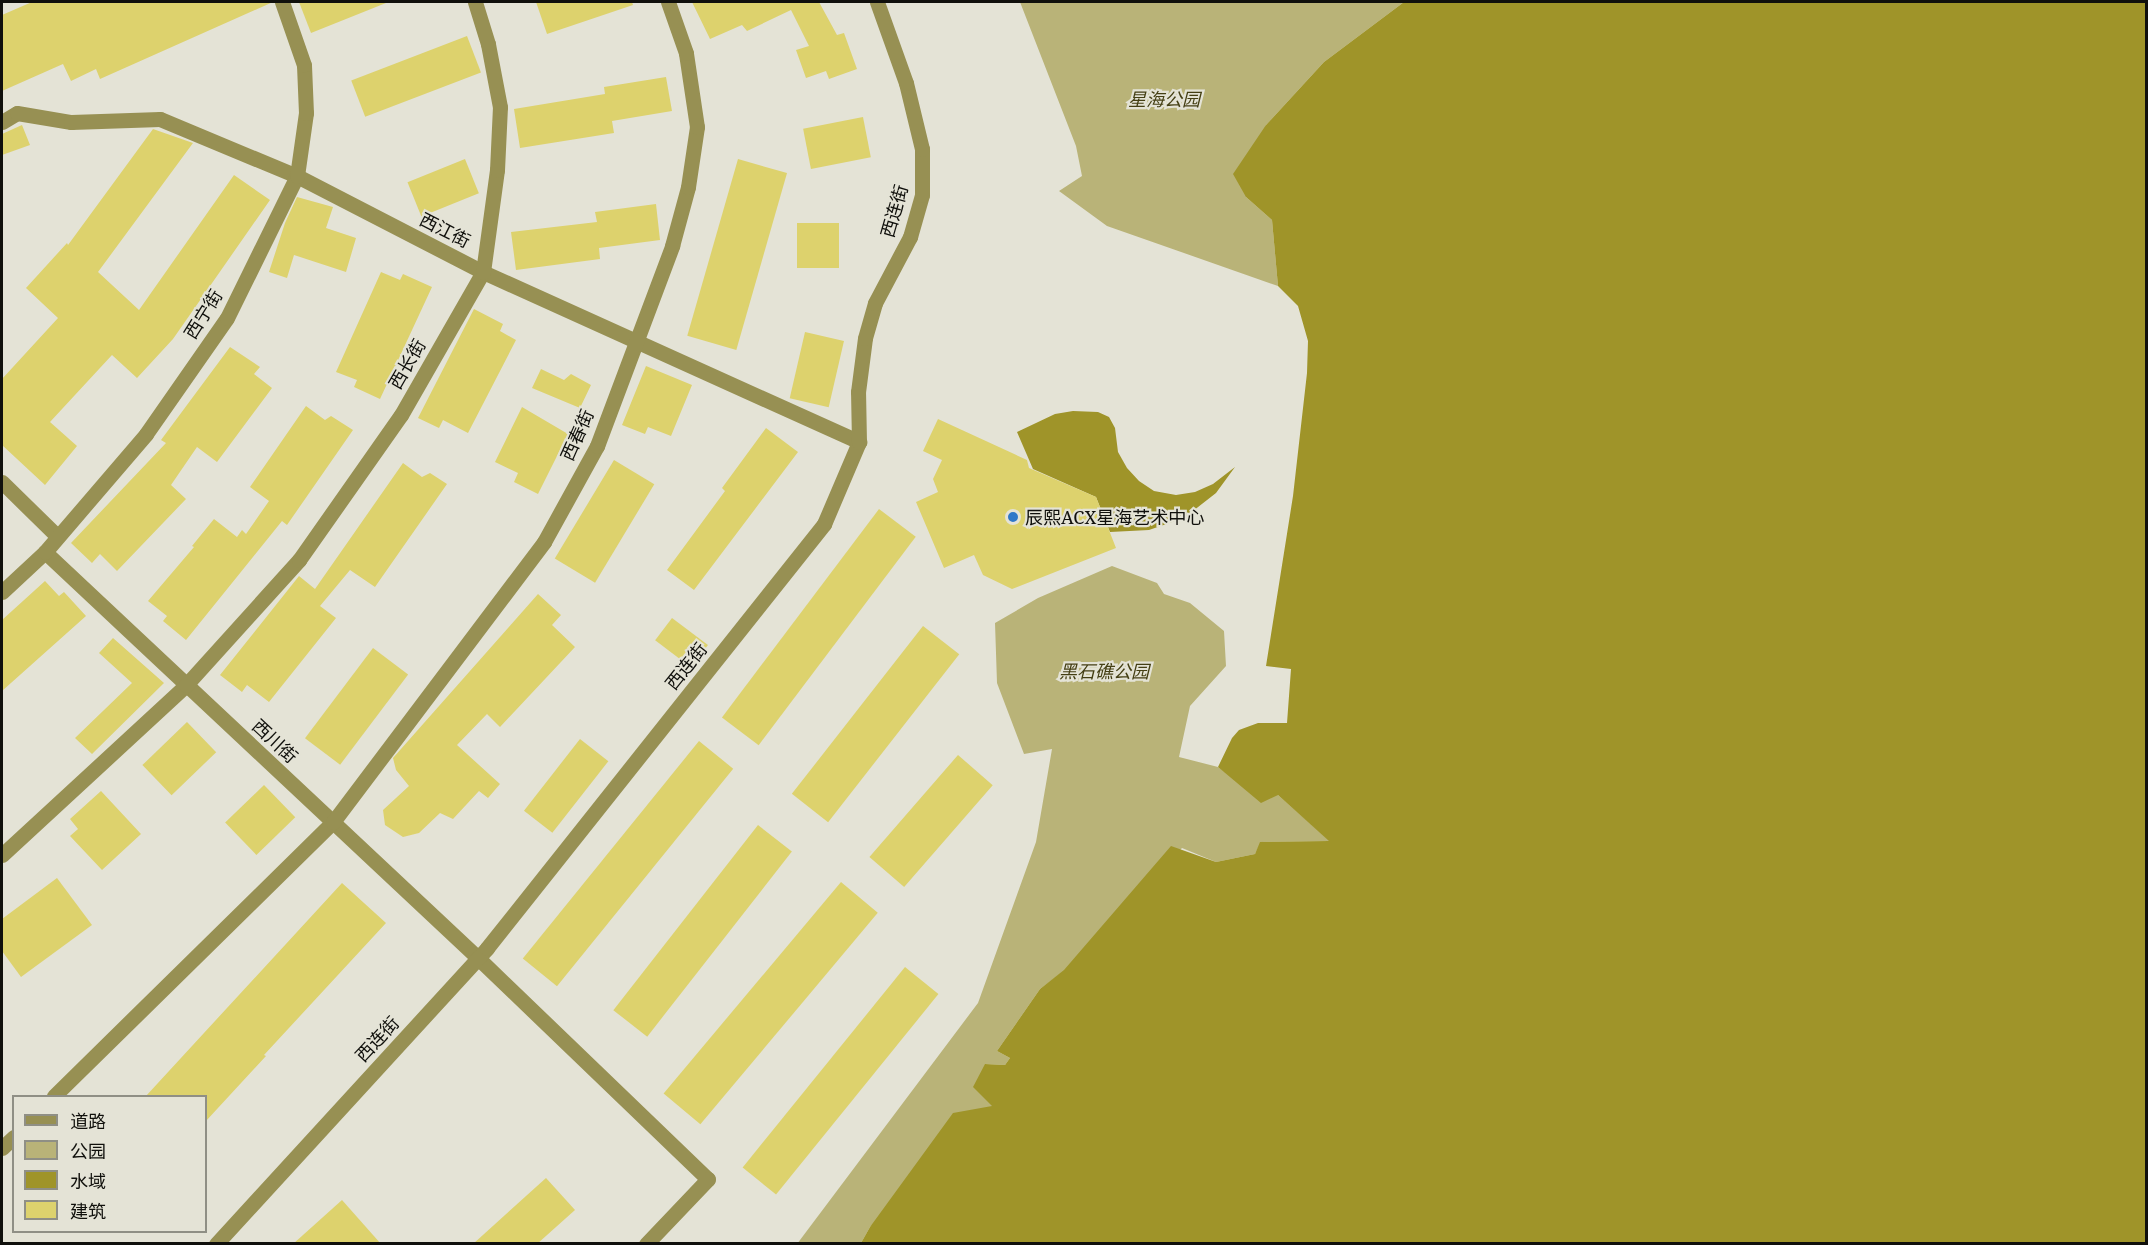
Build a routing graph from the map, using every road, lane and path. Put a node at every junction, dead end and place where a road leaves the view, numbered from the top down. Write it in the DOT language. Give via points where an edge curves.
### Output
graph roads {
  1 [pos="282,2"];
  2 [pos="475,2"];
  3 [pos="669,2"];
  4 [pos="877,2"];
  5 [pos="2,122"];
  6 [pos="297,176"];
  7 [pos="483,272"];
  8 [pos="637,340"];
  9 [pos="859,442"];
  10 [pos="2,482"];
  11 [pos="57,536"];
  12 [pos="45,552"];
  13 [pos="2,592"];
  14 [pos="186,685"];
  15 [pos="333,822"];
  16 [pos="2,855"];
  17 [pos="478,958"];
  18 [pos="55,1095"];
  19 [pos="216,1244"];
  20 [pos="646,1244"];
  1 -- 6 [label="street, 西宁街" via="304,65 306,113"];
  2 -- 7 [label="street, 西长街" via="500,107 497,170"];
  3 -- 8 [label="street, 西春街" via="686,53 696,127 688,187 672,246"];
  4 -- 9 [label="street, 西连街" via="906,83 922,149 922,195 910,237 875,303 865,338 858,392"];
  5 -- 6 [label="street, 西江街" via="17,113 71,122 160,119"];
  6 -- 7 [label="street, 西江街"];
  6 -- 11 [label="street, 西宁街" via="227,318 146,434"];
  7 -- 8 [label="street, 西江街"];
  7 -- 14 [label="street, 西长街" via="401,415 299,560"];
  8 -- 9 [label="street, 西江街"];
  8 -- 15 [label="street, 西春街" via="597,446 544,542"];
  9 -- 17 [label="street, 西连街" via="824,524"];
  10 -- 11 [label="street"];
  11 -- 12 [label="street, 西宁街"];
  12 -- 13 [label="street, 西宁街"];
  12 -- 14 [label="street, 西川街"];
  14 -- 15 [label="street, 西川街"];
  14 -- 16 [label="street, 西长街"];
  15 -- 17 [label="street, 西川街"];
  15 -- 18 [label="street, 西春街"];
  17 -- 19 [label="street, 西连街"];
  17 -- 20 [label="street, 西川街" via="708,1179"];
}
